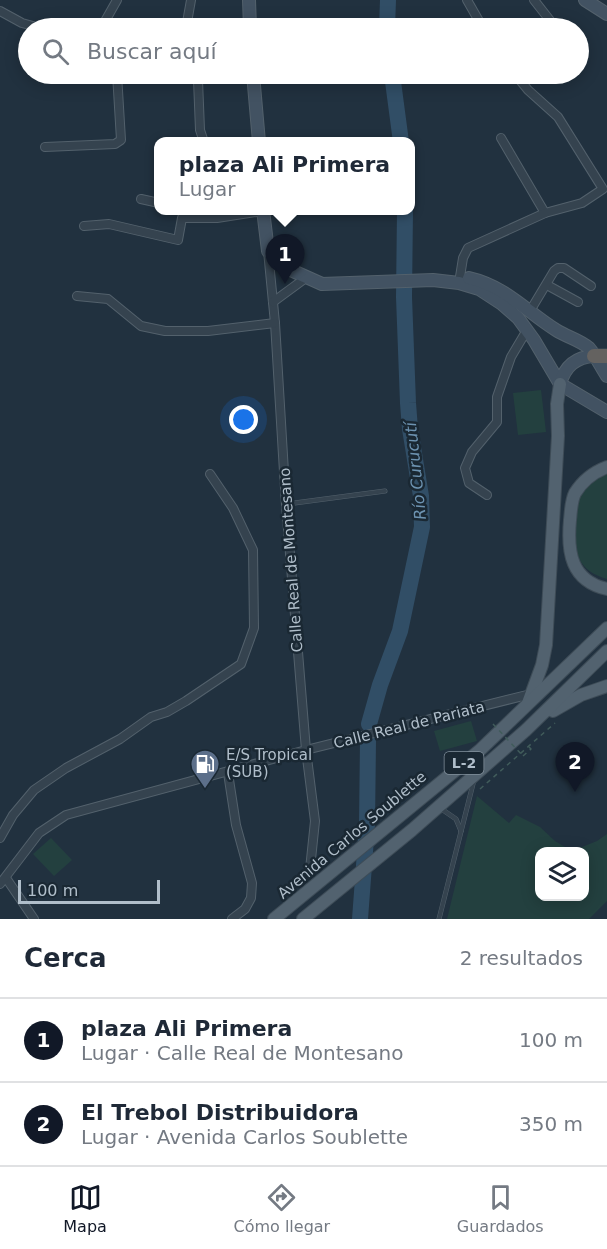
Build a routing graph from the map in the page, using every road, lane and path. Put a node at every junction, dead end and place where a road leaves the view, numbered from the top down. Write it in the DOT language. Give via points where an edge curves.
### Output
graph roads {
  1 [pos="117,0"];
  2 [pos="191,0"];
  3 [pos="249,0"];
  4 [pos="467,0"];
  5 [pos="534,0"];
  6 [pos="585,0"];
  7 [pos="0,11"];
  8 [pos="607,14"];
  9 [pos="107,18"];
  10 [pos="188,18"];
  11 [pos="250,18"];
  12 [pos="477,18"];
  13 [pos="548,18"];
  14 [pos="18,21"];
  15 [pos="118,84"];
  16 [pos="198,84"];
  17 [pos="254,84"];
  18 [pos="523,84"];
  19 [pos="203,137"];
  20 [pos="259,137"];
  21 [pos="501,138"];
  22 [pos="45,147"];
  23 [pos="605,190"];
  24 [pos="141,199"];
  25 [pos="154,203"];
  26 [pos="545,213"];
  27 [pos="181,215"];
  28 [pos="190,215"];
  29 [pos="237,215"];
  30 [pos="264,215"];
  31 [pos="84,226"];
  32 [pos="268,251"];
  33 [pos="308,278"];
  34 [pos="460,280"];
  35 [pos="547,285"];
  36 [pos="591,286"];
  37 [pos="77,296"];
  38 [pos="273,302"];
  39 [pos="578,302"];
  40 [pos="530,311"];
  41 [pos="275,323"];
  42 [pos="527,330"];
  43 [pos="601,356"];
  44 [pos="607,376"];
  45 [pos="560,384"];
  46 [pos="607,412"];
  47 [pos="607,467"];
  48 [pos="210,474"];
  49 [pos="385,491"];
  50 [pos="487,495"];
  51 [pos="286,505"];
  52 [pos="607,589"];
  53 [pos="607,628"];
  54 [pos="607,651"];
  55 [pos="607,686"];
  56 [pos="531,694"];
  57 [pos="526,707"];
  58 [pos="536,721"];
  59 [pos="554,723"];
  60 [pos="493,724"];
  61 [pos="529,747"];
  62 [pos="306,750"];
  63 [pos="228,773"];
  64 [pos="476,774"];
  65 [pos="469,798"];
  66 [pos="437,806"];
  67 [pos="461,831"];
  68 [pos="0,838"];
  69 [pos="310,869"];
  70 [pos="3,881"];
  71 [pos="34,919"];
  72 [pos="232,919"];
  73 [pos="274,919"];
  74 [pos="303,919"];
  75 [pos="439,919"];
  1 -- 9 [label="street"];
  2 -- 10 [label="street"];
  3 -- 11 [label="main road"];
  4 -- 12 [label="street"];
  5 -- 13 [label="street"];
  6 -- 8 [label="main road"];
  7 -- 14 [label="street"];
  15 -- 22 [label="street" via="121,140 115,144"];
  16 -- 19 [label="street"];
  17 -- 20 [label="main road"];
  18 -- 23 [label="street" via="558,117"];
  21 -- 26 [label="street"];
  23 -- 26 [label="street" via="582,203"];
  24 -- 25 [label="street"];
  26 -- 34 [label="street" via="468,248"];
  27 -- 31 [label="street" via="178,240 109,224"];
  28 -- 29 [label="street"];
  30 -- 32 [label="main road"];
  32 -- 33 [label="main road" via="284,267"];
  32 -- 38 [label="street, Calle Real de Montesano"];
  33 -- 34 [label="main road"];
  33 -- 38 [label="street"];
  34 -- 40 [label="main road" via="480,281 502,290"];
  34 -- 42 [label="main road" via="491,296"];
  35 -- 36 [label="street" via="554,271 564,268"];
  35 -- 39 [label="street"];
  35 -- 40 [label="street"];
  37 -- 41 [label="street" via="108,299 141,326 165,331 208,331"];
  38 -- 41 [label="street, Calle Real de Montesano"];
  40 -- 43 [label="main road"];
  41 -- 51 [label="street, Calle Real de Montesano"];
  42 -- 45 [label="main road"];
  42 -- 50 [label="street" via="511,357 497,398 497,422 472,452 465,468 469,483"];
  43 -- 44 [label="main road"];
  43 -- 45 [label="main road" via="573,362"];
  45 -- 46 [label="main road"];
  45 -- 56 [label="main road" via="546,645"];
  47 -- 52 [label="main road" via="591,475 575,493 568,542 571,560 580,574 590,583"];
  48 -- 68 [label="street" via="233,508 253,550 254,628 241,664 186,701 151,717 34,790"];
  49 -- 51 [label="lane"];
  51 -- 62 [label="street, Calle Real de Montesano"];
  53 -- 57 [label="main road, Avenida Carlos Soublette / L-2"];
  54 -- 58 [label="main road, L-2"];
  55 -- 58 [label="main road" via="581,694"];
  56 -- 57 [label="main road"];
  56 -- 62 [label="street, Calle Real de Pariata"];
  57 -- 73 [label="main road, Avenida Carlos Soublette / L-2"];
  58 -- 64 [label="main road, L-2"];
  59 -- 61 [label="path"];
  60 -- 61 [label="path, bridge" via="523,756"];
  61 -- 65 [label="path"];
  62 -- 63 [label="street, Calle Real de Pariata"];
  62 -- 69 [label="street, Calle Real de Montesano" via="315,821"];
  63 -- 70 [label="street, Calle Real de Pariata" via="66,815 39,833"];
  63 -- 72 [label="street" via="236,825 252,883 251,898"];
  64 -- 65 [label="lane"];
  64 -- 66 [label="main road, L-2"];
  65 -- 67 [label="lane"];
  66 -- 67 [label="lane" via="456,819"];
  66 -- 74 [label="main road, L-2"];
  67 -- 75 [label="lane"];
  70 -- 71 [label="street"];
}
